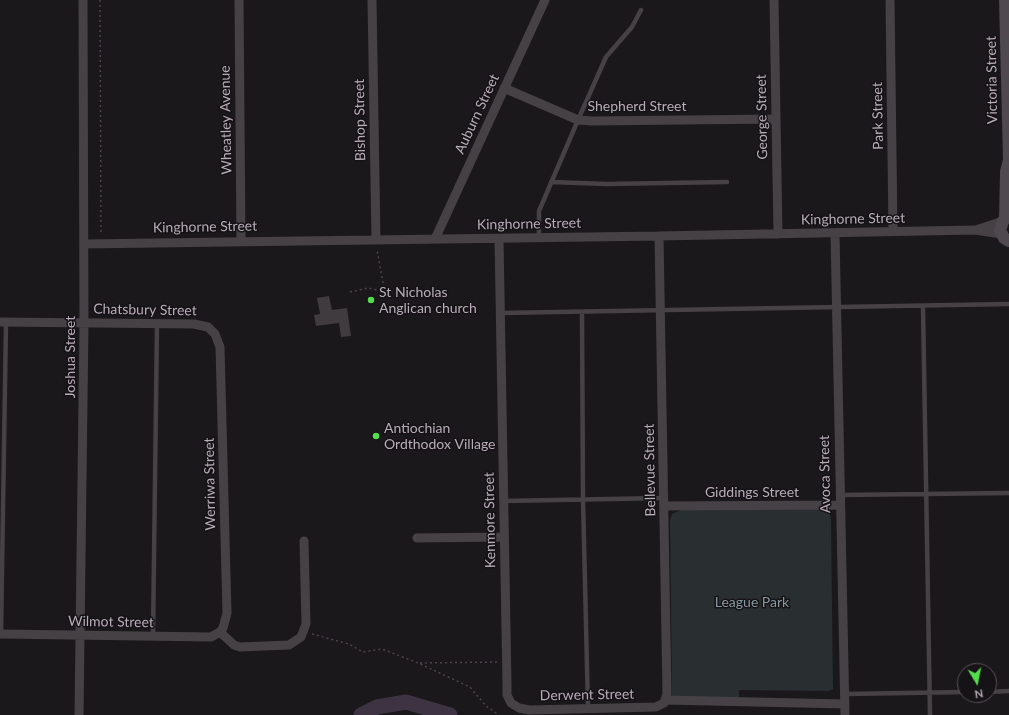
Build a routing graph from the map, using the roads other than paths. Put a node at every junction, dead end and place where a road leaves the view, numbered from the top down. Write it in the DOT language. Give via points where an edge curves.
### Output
graph roads {
  1 [pos="83,0"];
  2 [pos="239,0"];
  3 [pos="372,0"];
  4 [pos="545,0"];
  5 [pos="774,0"];
  6 [pos="890,0"];
  7 [pos="1005,0"];
  8 [pos="641,10"];
  9 [pos="504,88"];
  10 [pos="776,119"];
  11 [pos="578,120"];
  12 [pos="1009,160"];
  13 [pos="551,182"];
  14 [pos="727,182"];
  15 [pos="1006,218"];
  16 [pos="975,230"];
  17 [pos="893,232"];
  18 [pos="835,233"];
  19 [pos="778,234"];
  20 [pos="659,236"];
  21 [pos="539,238"];
  22 [pos="434,239"];
  23 [pos="499,239"];
  24 [pos="241,240"];
  25 [pos="376,240"];
  26 [pos="1007,241"];
  27 [pos="84,244"];
  28 [pos="1009,304"];
  29 [pos="923,307"];
  30 [pos="836,308"];
  31 [pos="660,311"];
  32 [pos="582,312"];
  33 [pos="500,313"];
  34 [pos="3,322"];
  35 [pos="84,323"];
  36 [pos="158,324"];
  37 [pos="215,334"];
  38 [pos="1009,493"];
  39 [pos="926,494"];
  40 [pos="840,495"];
  41 [pos="584,499"];
  42 [pos="504,501"];
  43 [pos="664,502"];
  44 [pos="840,505"];
  45 [pos="417,538"];
  46 [pos="504,538"];
  47 [pos="304,541"];
  48 [pos="220,632"];
  49 [pos="0,634"];
  50 [pos="82,635"];
  51 [pos="153,636"];
  52 [pos="1009,691"];
  53 [pos="957,692"];
  54 [pos="997,692"];
  55 [pos="930,693"];
  56 [pos="845,694"];
  57 [pos="664,701"];
  58 [pos="511,703"];
  59 [pos="845,704"];
  60 [pos="588,709"];
  61 [pos="79,715"];
  62 [pos="845,715"];
  63 [pos="930,715"];
  1 -- 27 [label="street, Joshua Street"];
  2 -- 24 [label="street, Wheatley Avenue"];
  3 -- 25 [label="street, Bishop Street"];
  4 -- 9 [label="street, Auburn Street"];
  5 -- 10 [label="street, George Street"];
  6 -- 17 [label="street, Park Street"];
  7 -- 12 [label="main road, Victoria Street"];
  8 -- 11 [label="lane" via="632,27 606,56"];
  9 -- 11 [label="street, Shepherd Street"];
  9 -- 22 [label="street, Auburn Street"];
  10 -- 11 [label="street, Shepherd Street" via="592,122"];
  10 -- 19 [label="street, George Street"];
  11 -- 13 [label="lane"];
  12 -- 15 [label="main road, Victoria Street" via="1006,172"];
  13 -- 14 [label="lane"];
  13 -- 21 [label="lane" via="539,211"];
  15 -- 16 [label="street, Kinghorne Street"];
  15 -- 26 [label="main road, Victoria Street" via="1001,225"];
  16 -- 17 [label="street, Kinghorne Street"];
  16 -- 26 [label="street, Kinghorne Street"];
  17 -- 18 [label="street, Kinghorne Street"];
  18 -- 19 [label="street, Kinghorne Street"];
  18 -- 30 [label="street, Avoca Street"];
  19 -- 20 [label="street, Kinghorne Street"];
  20 -- 21 [label="street, Kinghorne Street"];
  20 -- 31 [label="street, Bellevue Street"];
  21 -- 23 [label="street, Kinghorne Street"];
  22 -- 23 [label="street, Kinghorne Street"];
  22 -- 25 [label="street, Kinghorne Street"];
  23 -- 33 [label="street, Kenmore Street"];
  24 -- 25 [label="street, Kinghorne Street"];
  24 -- 27 [label="street, Kinghorne Street"];
  27 -- 35 [label="street, Joshua Street"];
  28 -- 29 [label="lane"];
  29 -- 30 [label="lane"];
  29 -- 39 [label="lane"];
  30 -- 31 [label="lane"];
  30 -- 40 [label="street, Avoca Street"];
  31 -- 32 [label="lane"];
  31 -- 43 [label="street, Bellevue Street"];
  32 -- 33 [label="lane"];
  32 -- 41 [label="lane"];
  33 -- 42 [label="street, Kenmore Street"];
  34 -- 35 [label="street, Chatsbury Street"];
  34 -- 49 [label="lane"];
  35 -- 36 [label="street, Chatsbury Street"];
  35 -- 50 [label="street, Joshua Street"];
  36 -- 37 [label="street, Chatsbury Street" via="202,325"];
  36 -- 51 [label="lane"];
  37 -- 48 [label="street, Werriwa Street" via="220,347 227,613 226,624"];
  38 -- 39 [label="lane"];
  39 -- 40 [label="lane"];
  39 -- 55 [label="lane"];
  40 -- 44 [label="street, Avoca Street"];
  41 -- 42 [label="lane"];
  41 -- 43 [label="lane"];
  41 -- 60 [label="lane"];
  42 -- 46 [label="street, Kenmore Street"];
  43 -- 44 [label="street, Giddings Street"];
  43 -- 57 [label="street, Bellevue Street" via="668,684"];
  44 -- 56 [label="street, Avoca Street"];
  45 -- 46 [label="street"];
  46 -- 58 [label="street, Kenmore Street" via="506,662 508,695"];
  47 -- 48 [label="street" via="306,624 298,640 289,645 245,647 234,645"];
  48 -- 51 [label="street, Wilmot Street" via="206,637"];
  49 -- 50 [label="street, Wilmot Street"];
  50 -- 51 [label="street, Wilmot Street"];
  50 -- 61 [label="street, Joshua Street"];
  52 -- 54 [label="lane"];
  53 -- 55 [label="lane"];
  55 -- 56 [label="lane"];
  55 -- 63 [label="lane"];
  56 -- 59 [label="street, Avoca Street"];
  57 -- 59 [label="street, Derwent Street"];
  57 -- 60 [label="street, Derwent Street" via="656,707"];
  58 -- 60 [label="street, Derwent Street" via="529,710"];
  59 -- 62 [label="street, Avoca Street"];
}
